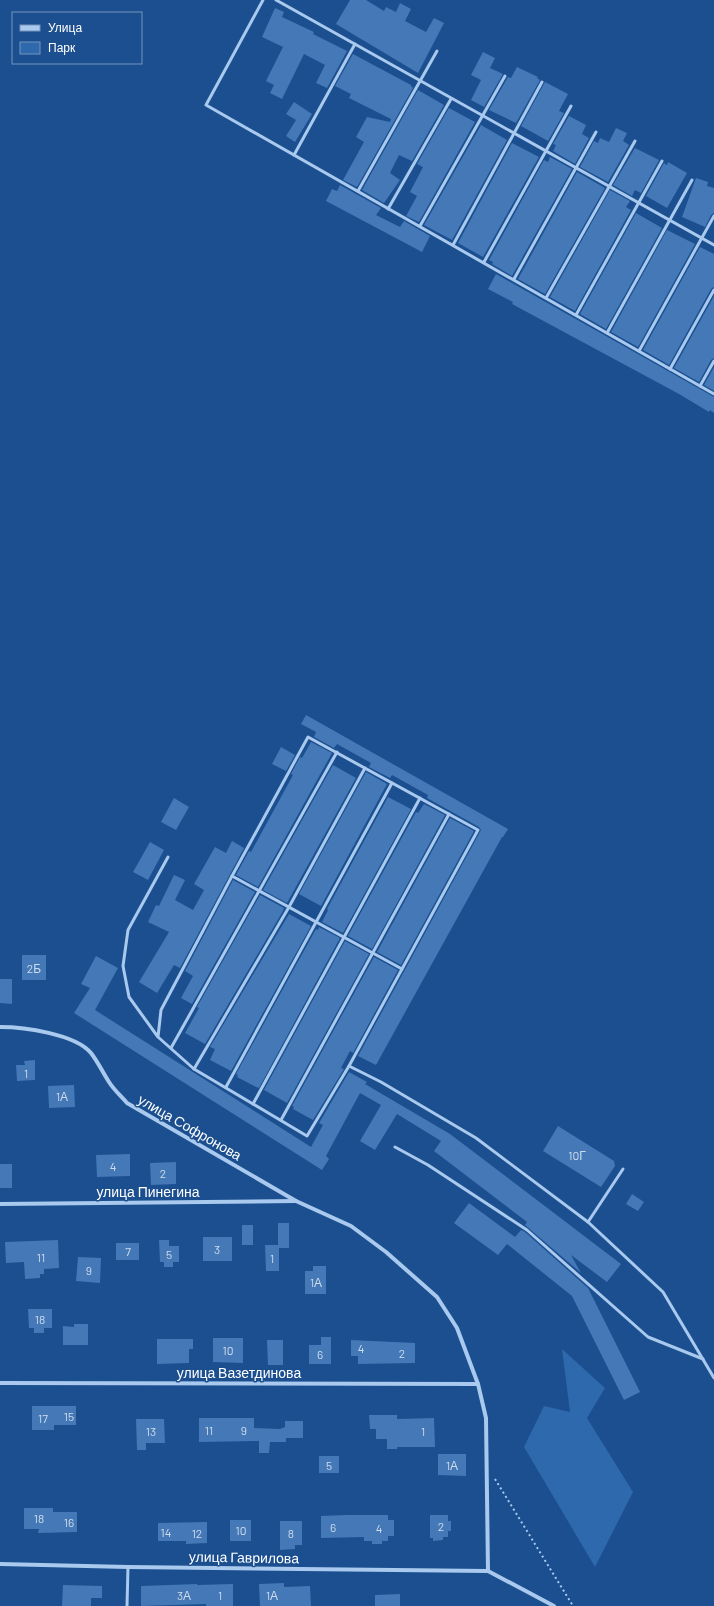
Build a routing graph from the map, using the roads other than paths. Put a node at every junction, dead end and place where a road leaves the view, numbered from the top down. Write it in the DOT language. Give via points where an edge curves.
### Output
graph roads {
  1 [pos="263,0"];
  2 [pos="276,0"];
  3 [pos="355,44"];
  4 [pos="437,51"];
  5 [pos="505,76"];
  6 [pos="420,81"];
  7 [pos="542,82"];
  8 [pos="451,99"];
  9 [pos="571,106"];
  10 [pos="482,116"];
  11 [pos="596,132"];
  12 [pos="514,134"];
  13 [pos="635,141"];
  14 [pos="546,151"];
  15 [pos="294,155"];
  16 [pos="662,162"];
  17 [pos="576,168"];
  18 [pos="692,180"];
  19 [pos="609,186"];
  20 [pos="358,192"];
  21 [pos="639,203"];
  22 [pos="388,208"];
  23 [pos="714,216"];
  24 [pos="670,220"];
  25 [pos="420,226"];
  26 [pos="702,238"];
  27 [pos="452,245"];
  28 [pos="714,245"];
  29 [pos="484,262"];
  30 [pos="514,279"];
  31 [pos="714,290"];
  32 [pos="546,298"];
  33 [pos="576,316"];
  34 [pos="607,333"];
  35 [pos="638,351"];
  36 [pos="714,361"];
  37 [pos="670,369"];
  38 [pos="700,386"];
  39 [pos="714,394"];
  40 [pos="337,752"];
  41 [pos="365,768"];
  42 [pos="392,783"];
  43 [pos="420,798"];
  44 [pos="449,814"];
  45 [pos="168,857"];
  46 [pos="232,876"];
  47 [pos="260,891"];
  48 [pos="289,907"];
  49 [pos="316,922"];
  50 [pos="344,937"];
  51 [pos="373,953"];
  52 [pos="402,969"];
  53 [pos="0,1027"];
  54 [pos="158,1037"];
  55 [pos="171,1048"];
  56 [pos="349,1066"];
  57 [pos="194,1069"];
  58 [pos="226,1087"];
  59 [pos="253,1104"];
  60 [pos="281,1120"];
  61 [pos="395,1147"];
  62 [pos="623,1169"];
  63 [pos="296,1201"];
  64 [pos="0,1204"];
  65 [pos="588,1222"];
  66 [pos="703,1359"];
  67 [pos="714,1378"];
  68 [pos="0,1383"];
  69 [pos="478,1384"];
  70 [pos="0,1564"];
  71 [pos="128,1567"];
  72 [pos="488,1571"];
  73 [pos="127,1606"];
  74 [pos="554,1606"];
  1 -- 15 [label="lane" via="206,105"];
  2 -- 3 [label="lane"];
  3 -- 6 [label="lane"];
  3 -- 15 [label="lane"];
  4 -- 6 [label="lane"];
  5 -- 10 [label="lane"];
  6 -- 8 [label="lane"];
  6 -- 20 [label="lane"];
  7 -- 12 [label="lane"];
  8 -- 10 [label="lane"];
  8 -- 22 [label="lane"];
  9 -- 14 [label="lane"];
  10 -- 12 [label="lane"];
  10 -- 25 [label="lane"];
  11 -- 17 [label="lane"];
  12 -- 14 [label="lane"];
  12 -- 27 [label="lane"];
  13 -- 19 [label="lane"];
  14 -- 17 [label="lane"];
  14 -- 29 [label="lane"];
  15 -- 20 [label="lane"];
  16 -- 21 [label="lane"];
  17 -- 19 [label="lane"];
  17 -- 30 [label="lane"];
  18 -- 24 [label="lane"];
  19 -- 21 [label="lane"];
  19 -- 32 [label="lane"];
  20 -- 22 [label="lane"];
  21 -- 24 [label="lane"];
  21 -- 33 [label="lane"];
  22 -- 25 [label="lane"];
  23 -- 26 [label="lane"];
  24 -- 26 [label="lane"];
  24 -- 34 [label="lane"];
  25 -- 27 [label="lane"];
  26 -- 28 [label="lane"];
  26 -- 35 [label="lane"];
  27 -- 29 [label="lane"];
  29 -- 30 [label="lane"];
  30 -- 32 [label="lane"];
  31 -- 37 [label="lane"];
  32 -- 33 [label="lane"];
  33 -- 34 [label="lane"];
  34 -- 35 [label="lane"];
  35 -- 37 [label="lane"];
  36 -- 38 [label="lane"];
  37 -- 38 [label="lane"];
  38 -- 39 [label="lane"];
  40 -- 41 [label="lane"];
  40 -- 46 [label="lane" via="308,737"];
  40 -- 47 [label="lane"];
  41 -- 42 [label="lane"];
  41 -- 48 [label="lane"];
  42 -- 43 [label="lane"];
  42 -- 49 [label="lane"];
  43 -- 44 [label="lane"];
  43 -- 50 [label="lane"];
  44 -- 51 [label="lane"];
  44 -- 52 [label="lane" via="478,830"];
  45 -- 54 [label="lane" via="128,930 123,966 129,997"];
  46 -- 47 [label="lane"];
  46 -- 54 [label="lane" via="162,1010"];
  47 -- 48 [label="lane"];
  47 -- 55 [label="lane"];
  48 -- 49 [label="lane"];
  48 -- 57 [label="lane"];
  49 -- 50 [label="lane"];
  49 -- 58 [label="lane"];
  50 -- 51 [label="lane"];
  50 -- 59 [label="lane"];
  51 -- 52 [label="lane"];
  51 -- 60 [label="lane"];
  52 -- 56 [label="lane"];
  53 -- 63 [label="street, улица Софронова" via="21,1027 50,1033 90,1052 110,1084 127,1103"];
  54 -- 55 [label="lane"];
  55 -- 57 [label="lane"];
  56 -- 60 [label="lane" via="307,1136"];
  56 -- 65 [label="lane" via="476,1138"];
  57 -- 58 [label="lane"];
  58 -- 59 [label="lane"];
  59 -- 60 [label="lane"];
  61 -- 66 [label="lane" via="428,1165 527,1230 648,1336"];
  62 -- 65 [label="lane"];
  63 -- 64 [label="street, улица Пинегина"];
  63 -- 69 [label="street, улица Софронова" via="351,1226 386,1252 437,1298 457,1328"];
  65 -- 66 [label="lane" via="663,1292"];
  66 -- 67 [label="lane"];
  68 -- 69 [label="street, улица Вазетдинова"];
  69 -- 72 [label="street, улица Софронова" via="486,1418"];
  70 -- 71 [label="street, улица Гаврилова"];
  71 -- 72 [label="street, улица Гаврилова"];
  71 -- 73 [label="lane"];
  72 -- 74 [label="street"];
}
